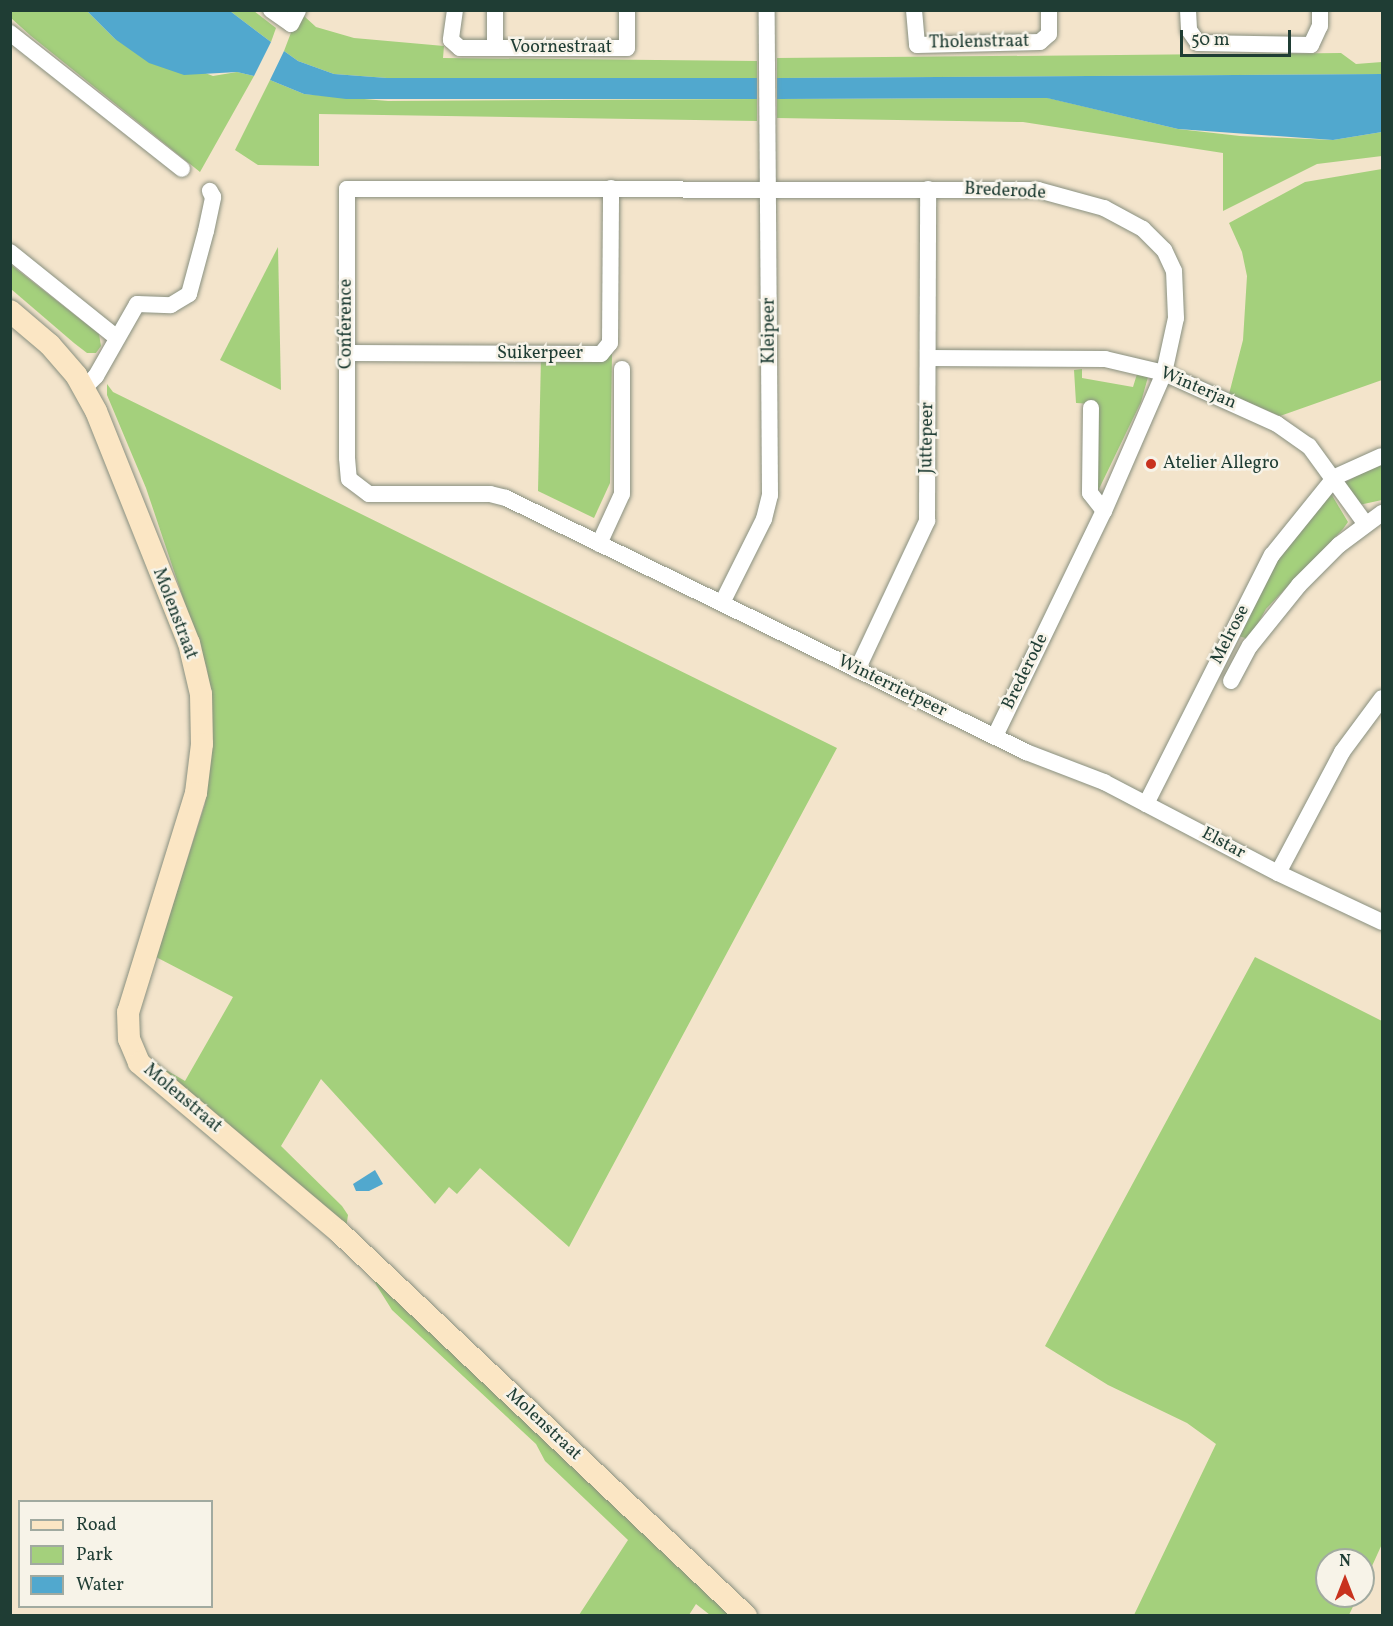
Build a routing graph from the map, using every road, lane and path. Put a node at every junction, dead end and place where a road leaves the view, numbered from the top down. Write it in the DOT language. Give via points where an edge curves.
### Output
graph roads {
  1 [pos="271,10"];
  2 [pos="298,10"];
  3 [pos="455,10"];
  4 [pos="495,10"];
  5 [pos="627,10"];
  6 [pos="767,10"];
  7 [pos="914,10"];
  8 [pos="1049,10"];
  9 [pos="1188,10"];
  10 [pos="1320,10"];
  11 [pos="10,33"];
  12 [pos="495,48"];
  13 [pos="182,169"];
  14 [pos="611,188"];
  15 [pos="770,188"];
  16 [pos="928,189"];
  17 [pos="210,191"];
  18 [pos="10,252"];
  19 [pos="10,311"];
  20 [pos="117,338"];
  21 [pos="347,353"];
  22 [pos="929,358"];
  23 [pos="622,369"];
  24 [pos="1164,373"];
  25 [pos="84,388"];
  26 [pos="1091,408"];
  27 [pos="1383,456"];
  28 [pos="1335,477"];
  29 [pos="1104,511"];
  30 [pos="1383,513"];
  31 [pos="1365,523"];
  32 [pos="599,544"];
  33 [pos="722,603"];
  34 [pos="856,670"];
  35 [pos="1231,681"];
  36 [pos="1383,698"];
  37 [pos="995,736"];
  38 [pos="1062,768"];
  39 [pos="1146,804"];
  40 [pos="1278,873"];
  41 [pos="1383,922"];
  42 [pos="746,1616"];
  1 -- 2 [label="street" via="291,24"];
  3 -- 12 [label="street, Voornestraat" via="451,40 460,48"];
  4 -- 12 [label="street, Voornestraat"];
  5 -- 12 [label="street, Voornestraat" via="627,48"];
  6 -- 15 [label="street, Kleipeer"];
  7 -- 8 [label="street, Tholenstraat" via="917,45 1040,42 1049,34"];
  9 -- 10 [label="street" via="1189,30 1198,44 1311,45 1320,26"];
  11 -- 13 [label="street"];
  14 -- 15 [label="street, Conference"];
  14 -- 21 [label="street, Suikerpeer" via="610,343 601,354"];
  14 -- 21 [label="street, Conference" via="347,189"];
  15 -- 16 [label="street, Brederode"];
  15 -- 33 [label="street, Kleipeer" via="770,495 764,519"];
  16 -- 22 [label="street, Juttepeer"];
  16 -- 24 [label="street, Brederode" via="1038,190 1104,208 1143,229 1164,250 1174,271 1176,318"];
  17 -- 20 [label="street" via="213,197 189,294 171,305 137,304"];
  18 -- 20 [label="street"];
  19 -- 25 [label="street, Molenstraat" via="50,345"];
  20 -- 25 [label="street" via="96,376"];
  21 -- 32 [label="street, Conference" via="349,479 369,495 490,494"];
  22 -- 24 [label="street, Winterjan" via="1105,359"];
  22 -- 34 [label="street, Juttepeer" via="927,521"];
  23 -- 32 [label="street" via="622,494"];
  24 -- 28 [label="street, Winterjan" via="1277,424 1309,446"];
  24 -- 29 [label="street, Brederode"];
  25 -- 42 [label="street, Molenstraat" via="189,643 201,694 202,744 196,793 128,1012 129,1039 139,1063 338,1231"];
  26 -- 29 [label="street" via="1090,493"];
  27 -- 28 [label="street, Melrose"];
  28 -- 31 [label="street"];
  28 -- 39 [label="street, Melrose" via="1272,555"];
  29 -- 37 [label="street, Brederode"];
  30 -- 31 [label="street, Melrose"];
  31 -- 35 [label="street, Melrose" via="1299,585 1250,646"];
  32 -- 33 [label="street, Conference"];
  33 -- 34 [label="street, Winterrietpeer"];
  34 -- 37 [label="street, Winterrietpeer"];
  36 -- 40 [label="street" via="1342,752"];
  37 -- 38 [label="street, Winterrietpeer"];
  38 -- 39 [label="street, Elstar" via="1104,782"];
  39 -- 40 [label="street, Elstar"];
  40 -- 41 [label="street, Elstar"];
}
